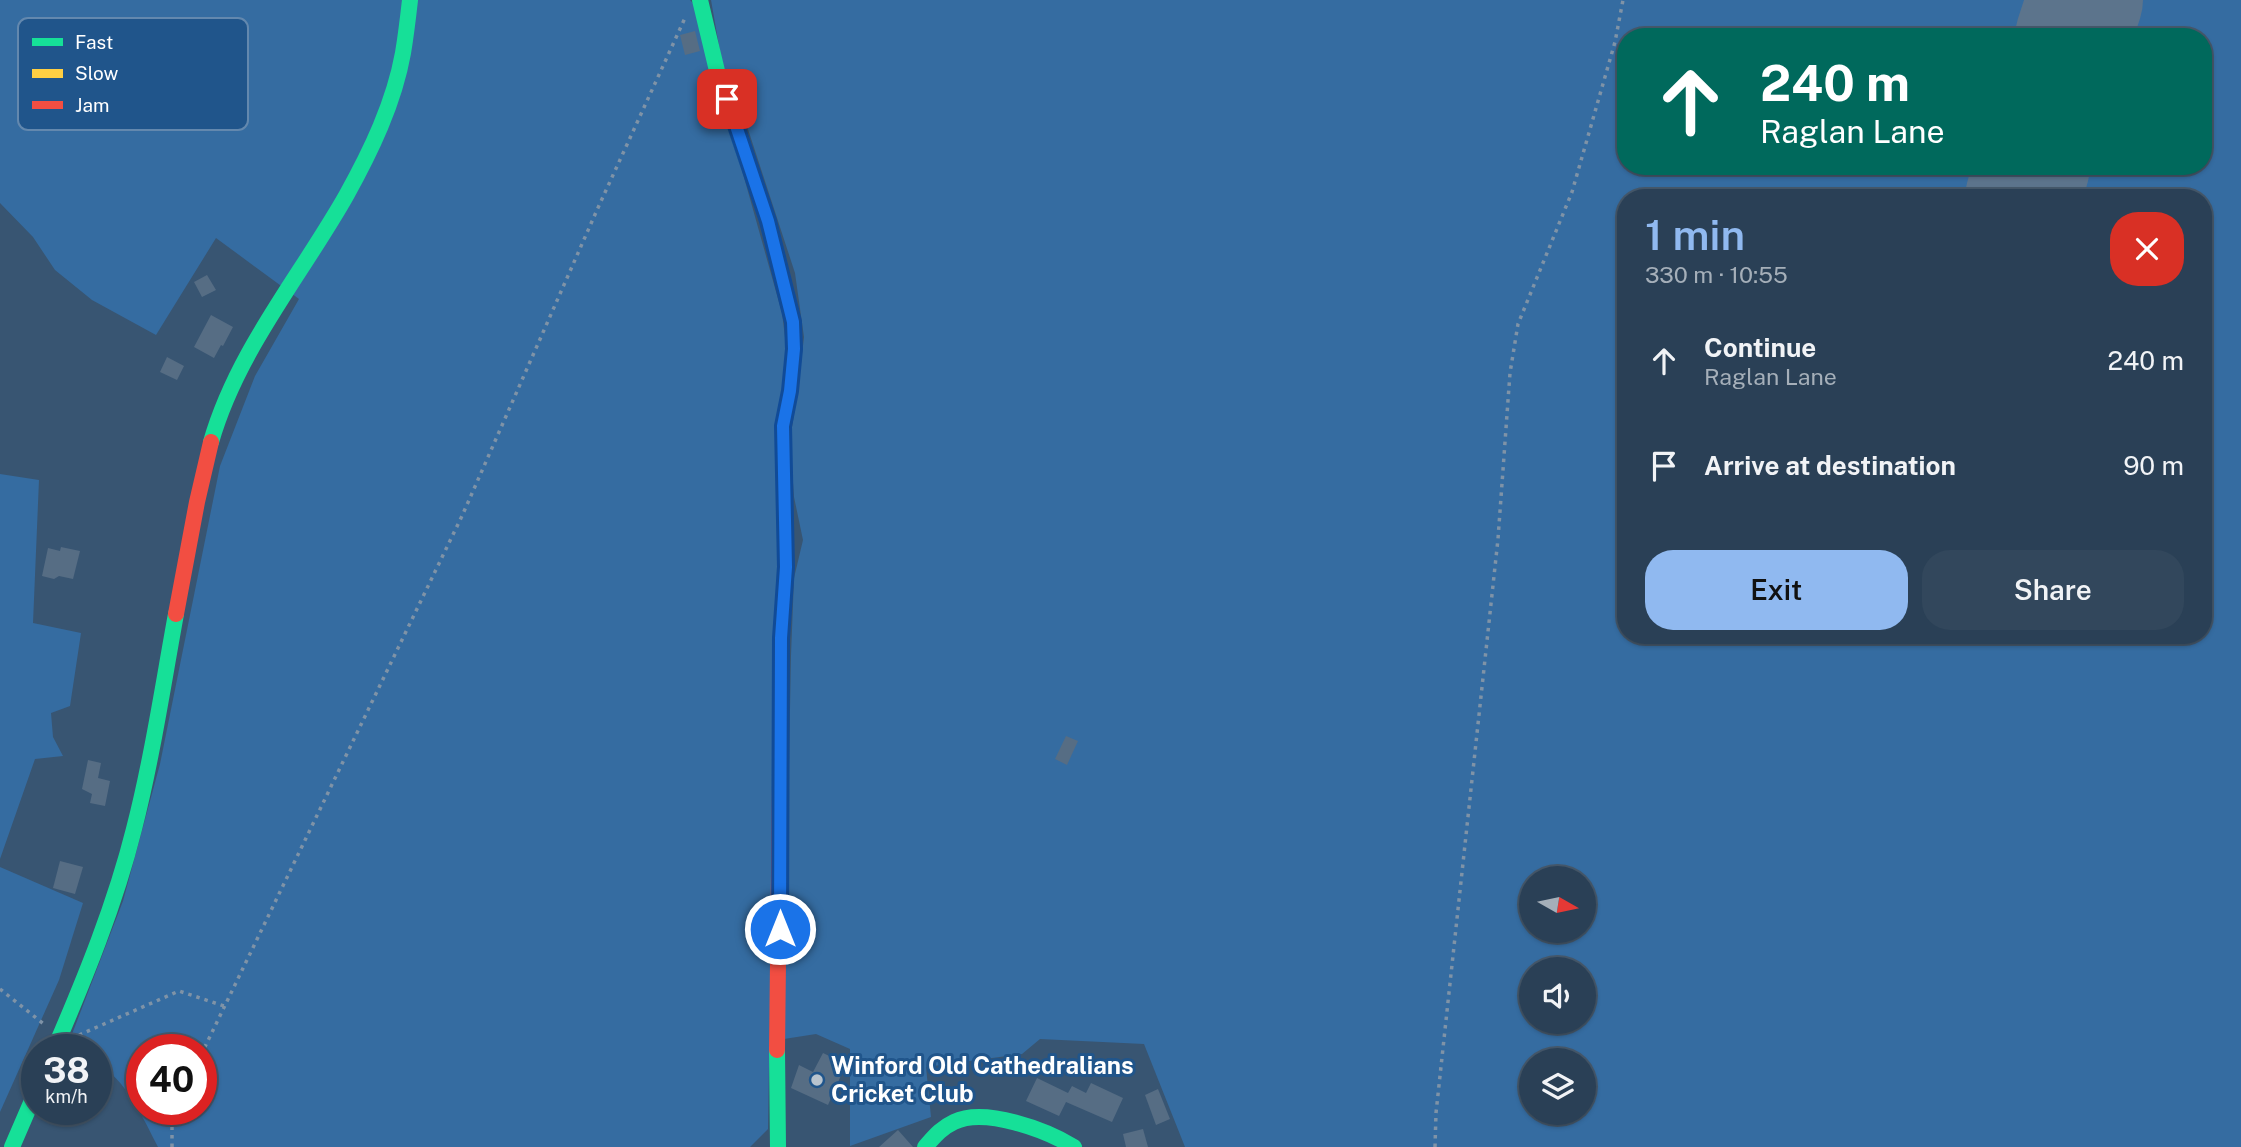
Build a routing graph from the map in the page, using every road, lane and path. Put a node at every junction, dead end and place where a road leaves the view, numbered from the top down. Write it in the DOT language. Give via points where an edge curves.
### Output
graph roads {
  1 [pos="410,0"];
  2 [pos="1623,0"];
  3 [pos="701,1"];
  4 [pos="688,12"];
  5 [pos="1618,28"];
  6 [pos="1617,32"];
  7 [pos="0,989"];
  8 [pos="225,1006"];
  9 [pos="46,1034"];
  10 [pos="60,1034"];
  11 [pos="79,1034"];
  12 [pos="211,1034"];
  13 [pos="21,1125"];
  14 [pos="172,1125"];
  15 [pos="12,1147"];
  16 [pos="172,1147"];
  17 [pos="778,1147"];
  18 [pos="925,1147"];
  19 [pos="1074,1147"];
  20 [pos="1435,1147"];
  1 -- 10 [label="street" via="391,100 371,151 335,217 275,308 237,376 220,418 201,481 130,842 87,973"];
  2 -- 5 [label="path"];
  3 -- 17 [label="street" via="718,75 768,221 793,322 790,391 783,426 786,567 781,638"];
  4 -- 8 [label="path" via="462,516"];
  6 -- 20 [label="path" via="1572,192 1518,324 1510,373 1499,539"];
  7 -- 9 [label="path"];
  8 -- 11 [label="path" via="179,991"];
  8 -- 12 [label="path"];
  13 -- 15 [label="street"];
  14 -- 16 [label="path"];
  18 -- 19 [label="street" via="936,1133 975,1115 993,1117"];
}
